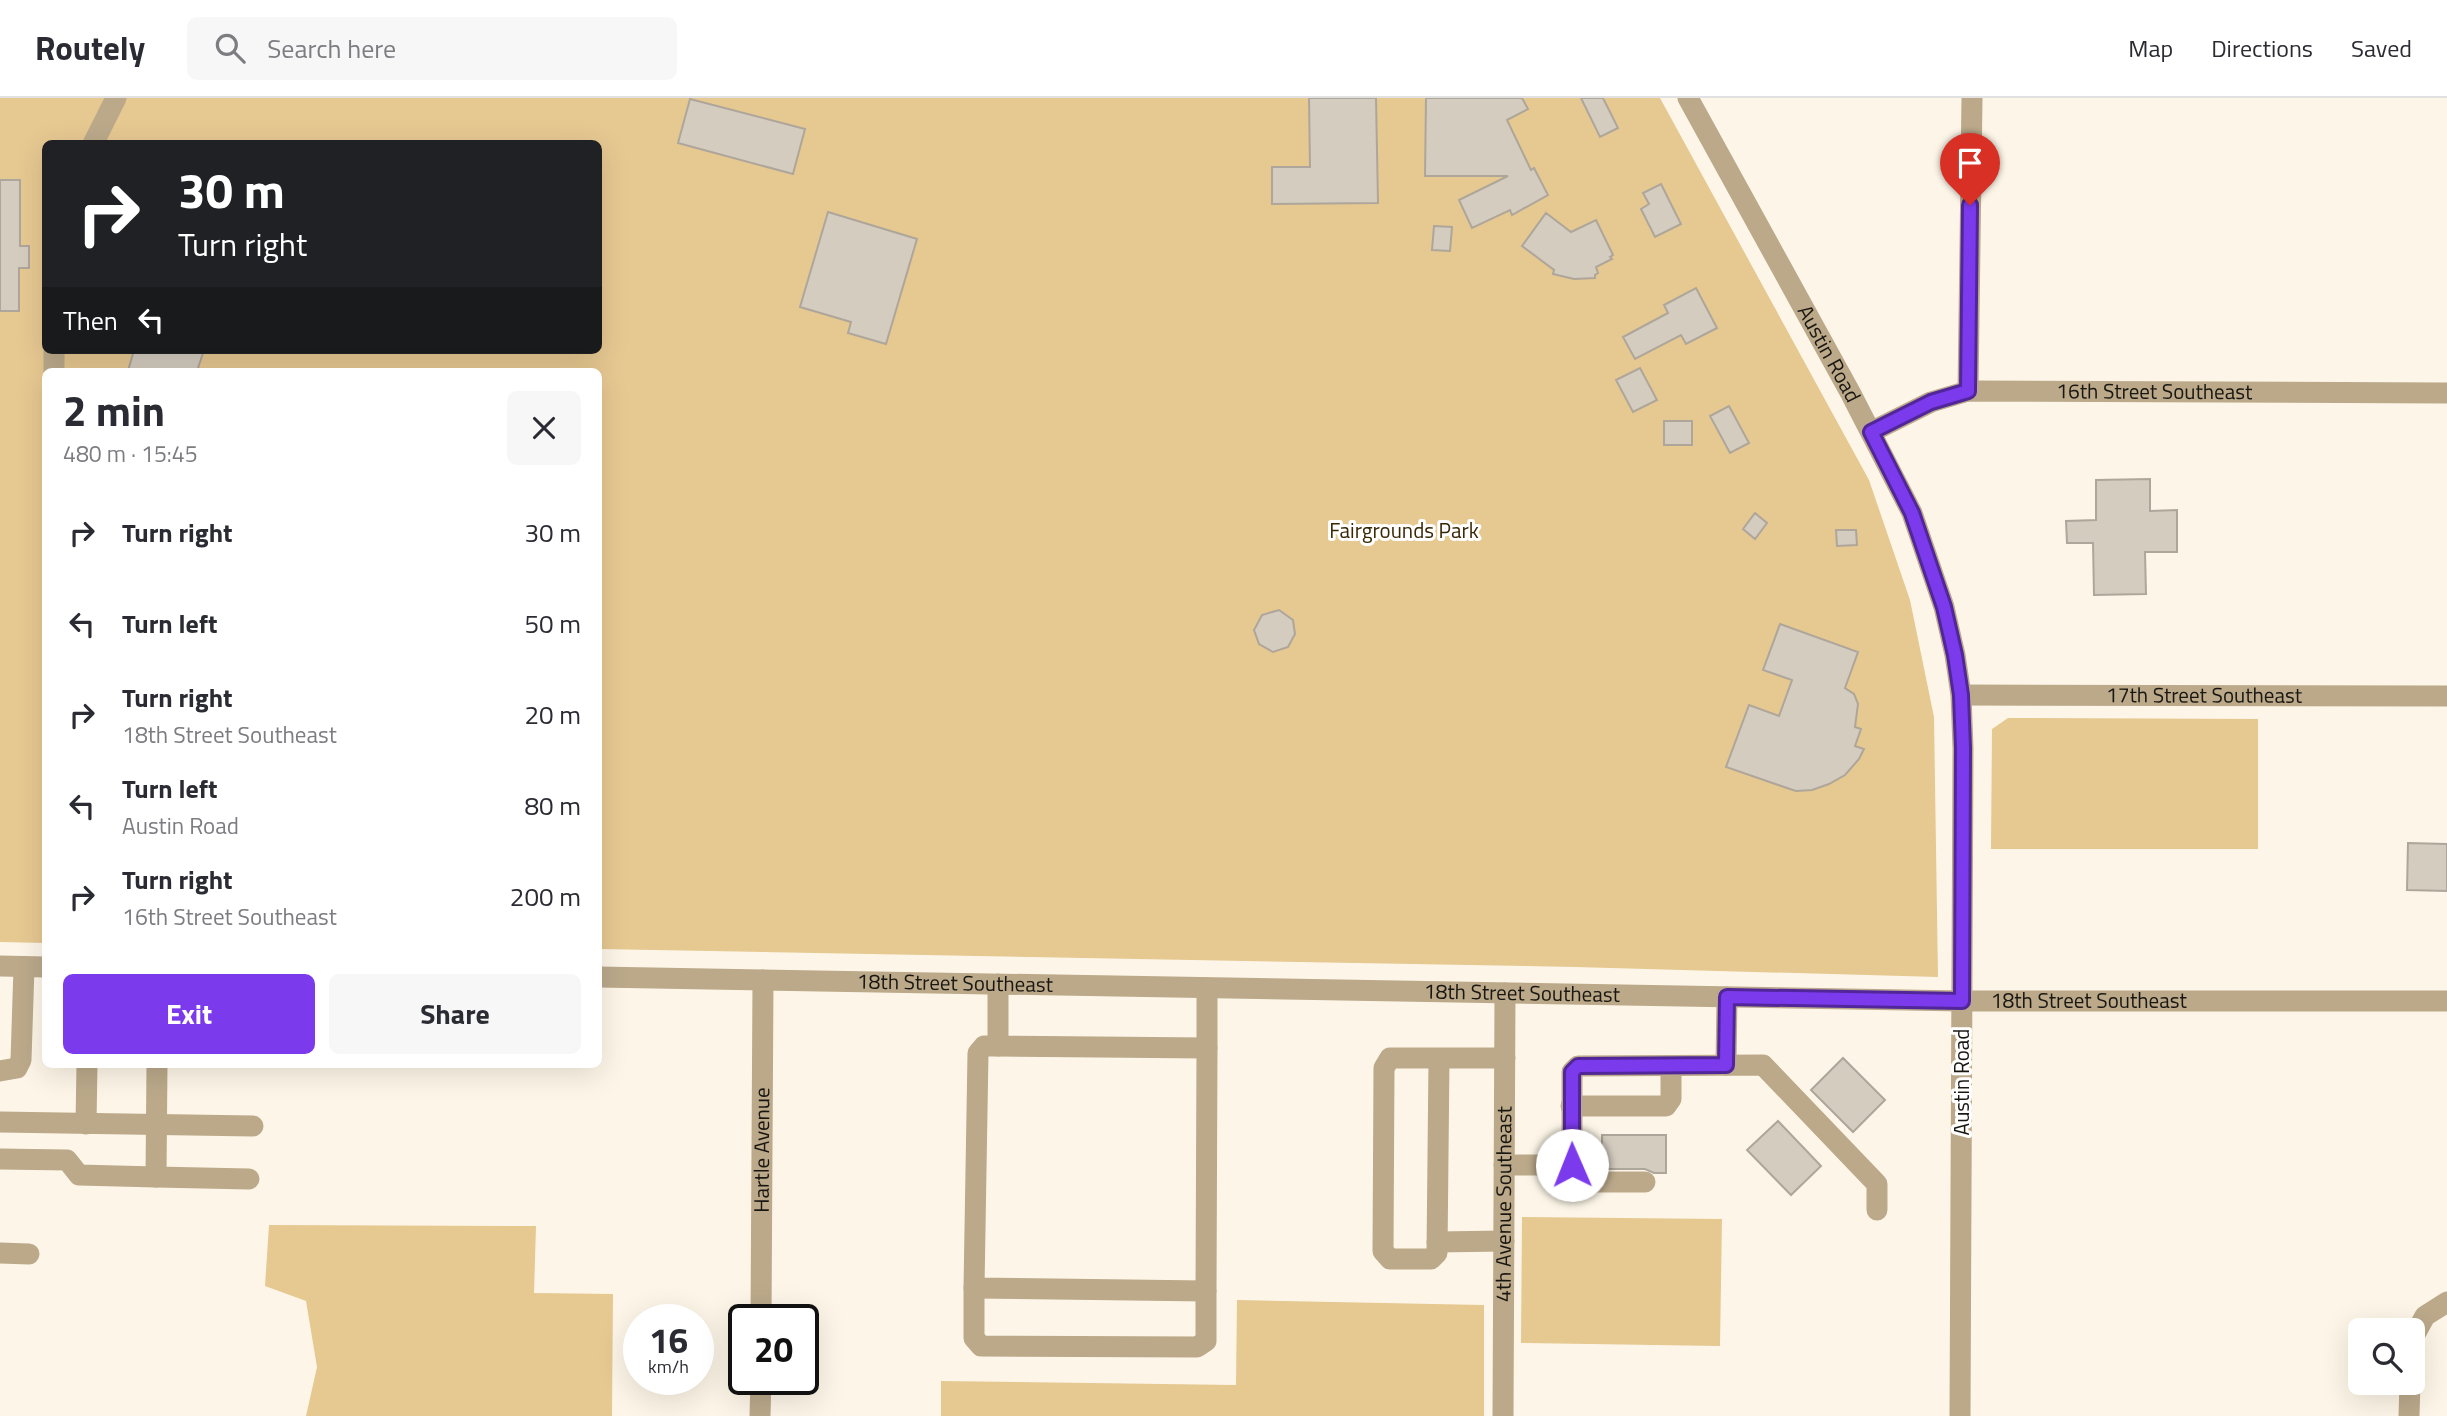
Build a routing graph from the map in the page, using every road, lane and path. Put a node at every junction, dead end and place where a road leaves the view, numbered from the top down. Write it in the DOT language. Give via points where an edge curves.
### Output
graph roads {
  1 [pos="116,98"];
  2 [pos="1688,98"];
  3 [pos="1972,98"];
  4 [pos="95,140"];
  5 [pos="1968,391"];
  6 [pos="2447,393"];
  7 [pos="1871,432"];
  8 [pos="1961,695"];
  9 [pos="2447,696"];
  10 [pos="0,966"];
  11 [pos="24,967"];
  12 [pos="42,967"];
  13 [pos="602,977"];
  14 [pos="763,980"];
  15 [pos="998,984"];
  16 [pos="1207,988"];
  17 [pos="1505,993"];
  18 [pos="1727,997"];
  19 [pos="2447,1000"];
  20 [pos="1962,1001"];
  21 [pos="998,1046"];
  22 [pos="1207,1048"];
  23 [pos="1439,1058"];
  24 [pos="1505,1058"];
  25 [pos="1726,1065"];
  26 [pos="1671,1066"];
  27 [pos="87,1068"];
  28 [pos="157,1068"];
  29 [pos="0,1071"];
  30 [pos="1571,1106"];
  31 [pos="0,1122"];
  32 [pos="86,1124"];
  33 [pos="158,1126"];
  34 [pos="253,1126"];
  35 [pos="0,1159"];
  36 [pos="1504,1165"];
  37 [pos="1572,1165"];
  38 [pos="156,1177"];
  39 [pos="249,1179"];
  40 [pos="1646,1182"];
  41 [pos="1877,1210"];
  42 [pos="1437,1241"];
  43 [pos="1504,1241"];
  44 [pos="0,1253"];
  45 [pos="29,1254"];
  46 [pos="974,1288"];
  47 [pos="1206,1291"];
  48 [pos="2447,1302"];
  49 [pos="761,1304"];
  50 [pos="2424,1318"];
  51 [pos="761,1395"];
  52 [pos="2410,1395"];
  53 [pos="761,1416"];
  54 [pos="1503,1416"];
  55 [pos="1960,1416"];
  56 [pos="2409,1416"];
  1 -- 4 [label="street"];
  2 -- 7 [label="street, Austin Road"];
  3 -- 5 [label="street"];
  5 -- 6 [label="street, 16th Street Southeast"];
  5 -- 7 [label="street, 16th Street Southeast" via="1931,402"];
  7 -- 8 [label="street, Austin Road" via="1929,558"];
  8 -- 9 [label="street, 17th Street Southeast"];
  8 -- 20 [label="street, Austin Road"];
  10 -- 11 [label="street"];
  11 -- 12 [label="street"];
  11 -- 29 [label="street" via="21,1060 18,1068"];
  13 -- 14 [label="street, 18th Street Southeast"];
  14 -- 15 [label="street, 18th Street Southeast"];
  14 -- 49 [label="street, Hartle Avenue"];
  15 -- 16 [label="street, 18th Street Southeast"];
  15 -- 21 [label="street"];
  16 -- 17 [label="street, 18th Street Southeast"];
  16 -- 22 [label="street"];
  17 -- 18 [label="street, 18th Street Southeast"];
  17 -- 24 [label="street, 4th Avenue Southeast"];
  18 -- 20 [label="street, 18th Street Southeast"];
  18 -- 25 [label="street"];
  19 -- 20 [label="street, 18th Street Southeast"];
  20 -- 55 [label="street, Austin Road"];
  21 -- 22 [label="street"];
  21 -- 46 [label="street" via="984,1046 978,1053"];
  22 -- 47 [label="street"];
  23 -- 24 [label="street"];
  23 -- 42 [label="street"];
  23 -- 42 [label="street" via="1390,1058 1384,1068 1383,1251 1390,1259 1431,1259"];
  24 -- 36 [label="street, 4th Avenue Southeast"];
  25 -- 26 [label="street"];
  25 -- 41 [label="street" via="1763,1065 1877,1184"];
  26 -- 30 [label="street" via="1578,1066 1572,1072"];
  26 -- 30 [label="street" via="1671,1099 1666,1106"];
  27 -- 32 [label="street"];
  28 -- 33 [label="street"];
  30 -- 37 [label="street"];
  31 -- 32 [label="street"];
  32 -- 33 [label="street"];
  33 -- 34 [label="street"];
  33 -- 38 [label="street"];
  35 -- 38 [label="street" via="67,1160 79,1175"];
  36 -- 37 [label="street"];
  36 -- 43 [label="street, 4th Avenue Southeast"];
  37 -- 40 [label="street" via="1572,1177 1580,1182"];
  38 -- 39 [label="street"];
  42 -- 43 [label="street"];
  43 -- 54 [label="street, 4th Avenue Southeast"];
  44 -- 45 [label="street"];
  46 -- 47 [label="street"];
  46 -- 47 [label="street" via="974,1338 981,1346 1197,1347 1206,1341"];
  48 -- 50 [label="street"];
  51 -- 53 [label="street"];
  52 -- 56 [label="street"];
}
